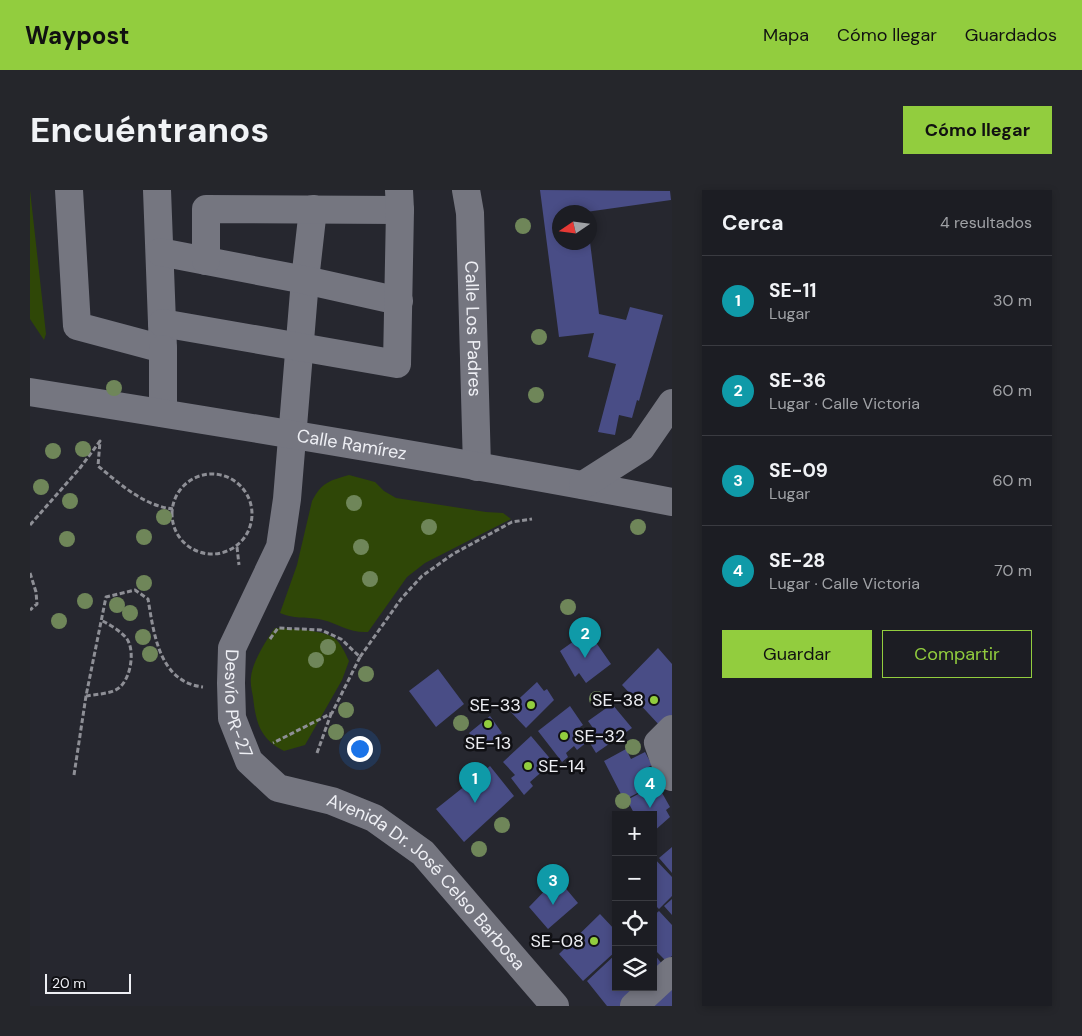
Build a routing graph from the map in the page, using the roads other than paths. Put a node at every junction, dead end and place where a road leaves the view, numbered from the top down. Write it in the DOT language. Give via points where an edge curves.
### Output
graph roads {
  1 [pos="69,190"];
  2 [pos="158,190"];
  3 [pos="466,190"];
  4 [pos="400,200"];
  5 [pos="314,209"];
  6 [pos="160,252"];
  7 [pos="206,261"];
  8 [pos="305,280"];
  9 [pos="399,301"];
  10 [pos="162,336"];
  11 [pos="299,348"];
  12 [pos="30,392"];
  13 [pos="672,403"];
  14 [pos="163,413"];
  15 [pos="292,435"];
  16 [pos="477,467"];
  17 [pos="583,485"];
  18 [pos="672,502"];
  19 [pos="672,729"];
  20 [pos="672,777"];
  21 [pos="278,788"];
  22 [pos="672,971"];
  23 [pos="555,1006"];
  24 [pos="634,1006"];
  1 -- 10 [label="street" via="77,326"];
  2 -- 6 [label="street"];
  3 -- 16 [label="street, Calle Los Padres" via="470,213"];
  4 -- 5 [label="street"];
  4 -- 9 [label="street"];
  5 -- 7 [label="street" via="206,209"];
  5 -- 8 [label="street, Desvío PR-27"];
  6 -- 7 [label="street"];
  6 -- 10 [label="street"];
  7 -- 8 [label="street"];
  8 -- 9 [label="street"];
  8 -- 11 [label="street, Desvío PR-27"];
  9 -- 11 [label="street" via="397,364"];
  10 -- 11 [label="street"];
  10 -- 14 [label="street"];
  11 -- 15 [label="street, Desvío PR-27"];
  12 -- 14 [label="street, Calle Ramírez"];
  13 -- 17 [label="street" via="641,448"];
  14 -- 15 [label="street, Calle Ramírez"];
  15 -- 16 [label="street, Calle Ramírez"];
  15 -- 21 [label="street, Desvío PR-27" via="280,547 232,648 232,718 249,761"];
  16 -- 17 [label="street, Calle Ramírez"];
  17 -- 18 [label="street, Calle Ramírez"];
  19 -- 20 [label="street" via="658,743"];
  21 -- 23 [label="street, Avenida Dr. José Celso Barbosa" via="332,801 374,818 423,853"];
  22 -- 24 [label="street"];
}
